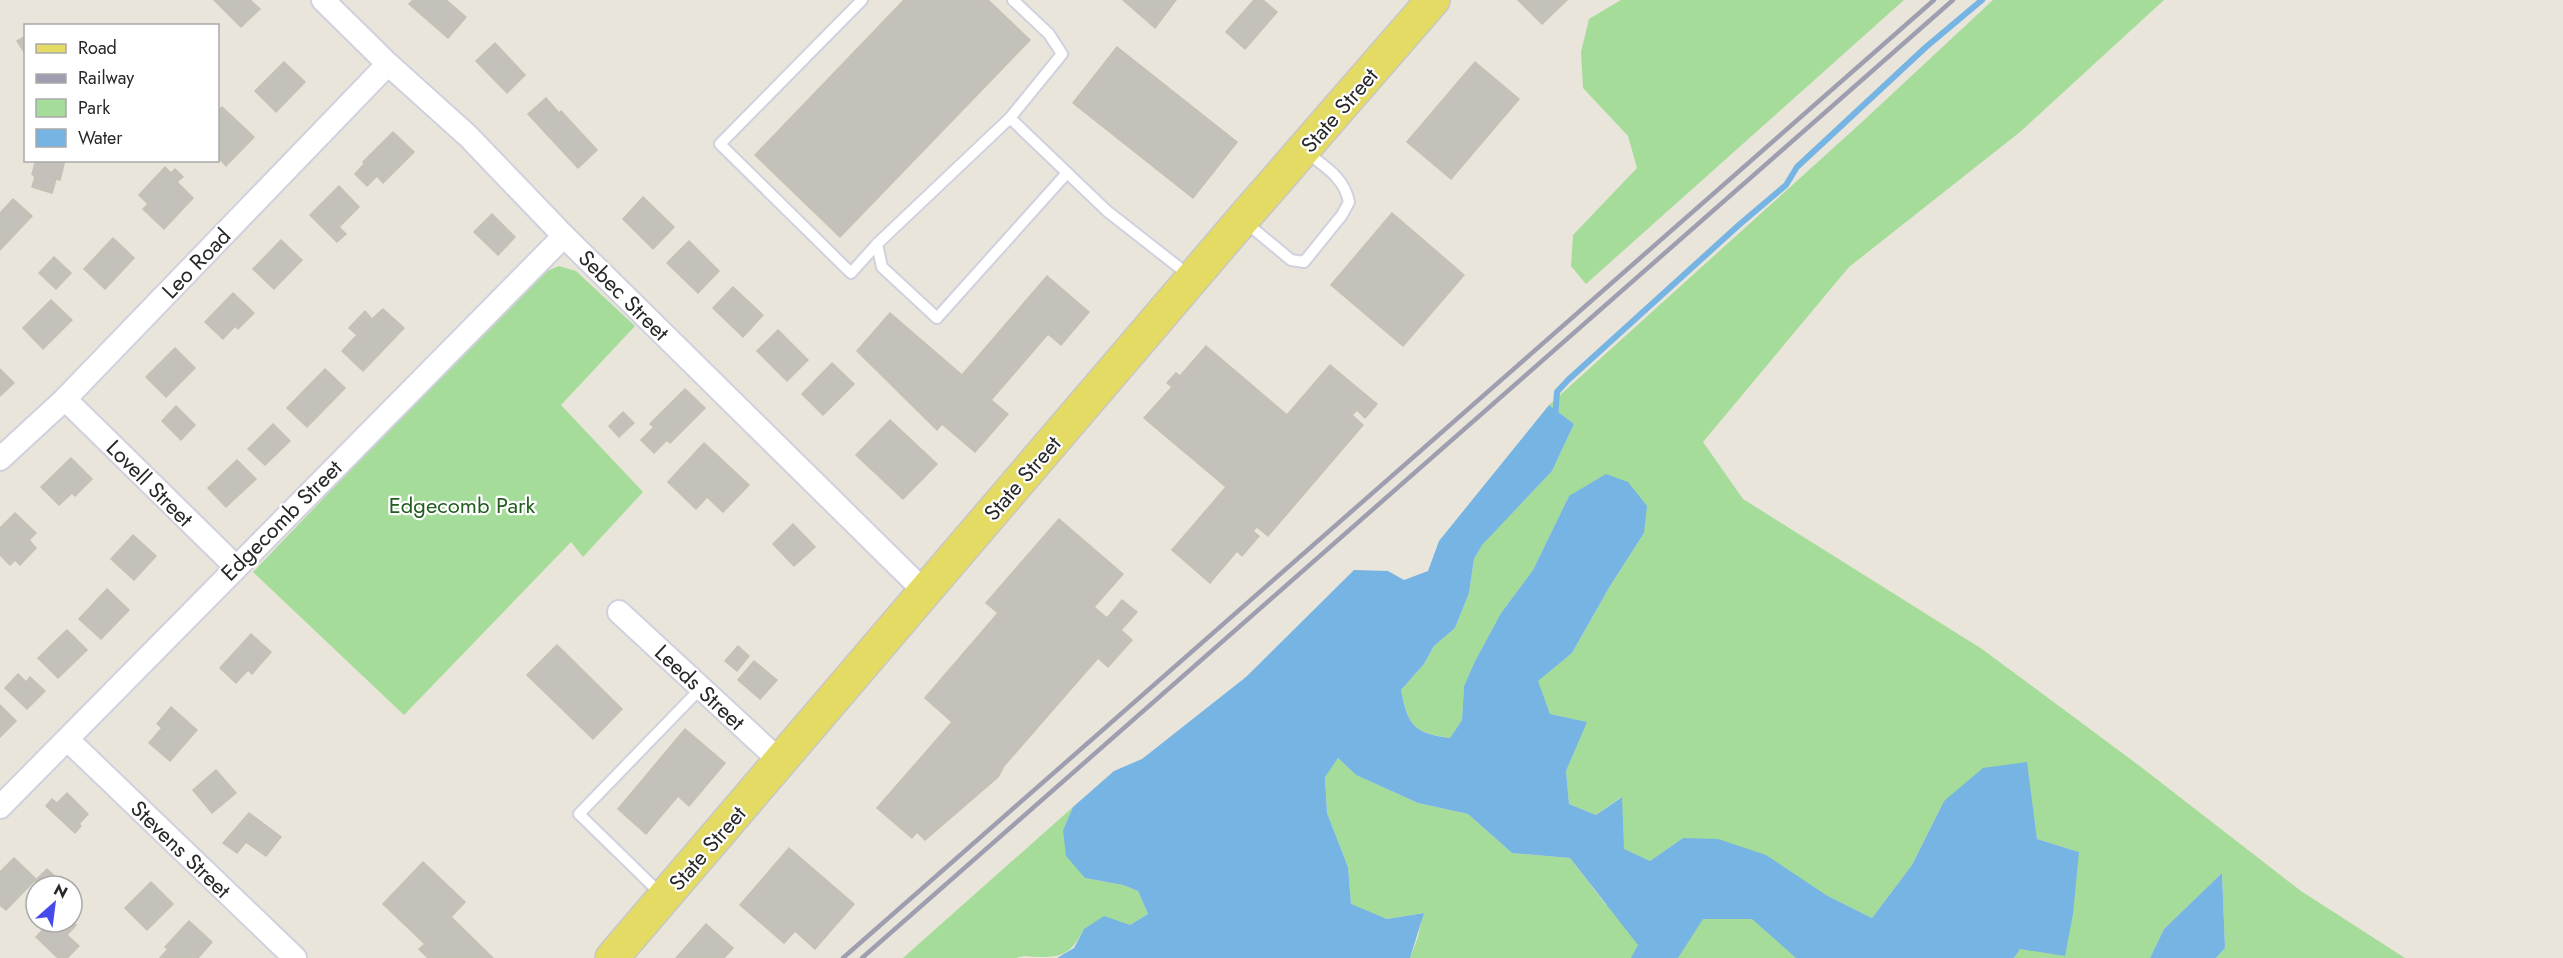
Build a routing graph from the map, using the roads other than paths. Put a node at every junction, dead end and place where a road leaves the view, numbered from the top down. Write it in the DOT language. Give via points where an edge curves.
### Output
graph roads {
  1 [pos="323,0"];
  2 [pos="862,0"];
  3 [pos="1013,0"];
  4 [pos="1433,0"];
  5 [pos="388,64"];
  6 [pos="1010,118"];
  7 [pos="1303,150"];
  8 [pos="1067,173"];
  9 [pos="1242,220"];
  10 [pos="564,236"];
  11 [pos="877,244"];
  12 [pos="1193,278"];
  13 [pos="65,399"];
  14 [pos="0,459"];
  15 [pos="235,567"];
  16 [pos="925,592"];
  17 [pos="619,612"];
  18 [pos="701,688"];
  19 [pos="68,740"];
  20 [pos="781,762"];
  21 [pos="0,807"];
  22 [pos="665,897"];
  23 [pos="295,958"];
  24 [pos="612,958"];
  1 -- 5 [label="street, Sebec Street"];
  2 -- 11 [label="lane" via="720,144 851,273"];
  3 -- 6 [label="lane" via="1049,34 1062,54"];
  4 -- 7 [label="main road, State Street"];
  5 -- 10 [label="street, Sebec Street" via="468,136"];
  5 -- 13 [label="street, Leo Road"];
  6 -- 8 [label="lane"];
  6 -- 11 [label="lane"];
  7 -- 9 [label="main road, State Street"];
  7 -- 9 [label="lane" via="1340,178 1349,202 1304,262 1291,261"];
  8 -- 11 [label="lane" via="937,318 882,267"];
  8 -- 12 [label="lane" via="1107,211"];
  9 -- 12 [label="main road, State Street"];
  10 -- 15 [label="street, Edgecomb Street"];
  10 -- 16 [label="street, Sebec Street"];
  12 -- 16 [label="main road, State Street"];
  13 -- 14 [label="street, Leo Road"];
  13 -- 15 [label="street, Lovell Street"];
  15 -- 19 [label="street, Edgecomb Street"];
  16 -- 20 [label="main road, State Street"];
  17 -- 18 [label="street, Leeds Street"];
  18 -- 20 [label="street, Leeds Street"];
  18 -- 22 [label="lane" via="579,814"];
  19 -- 21 [label="street, Edgecomb Street"];
  19 -- 23 [label="street, Stevens Street"];
  20 -- 22 [label="main road, State Street"];
  22 -- 24 [label="main road, State Street"];
}
